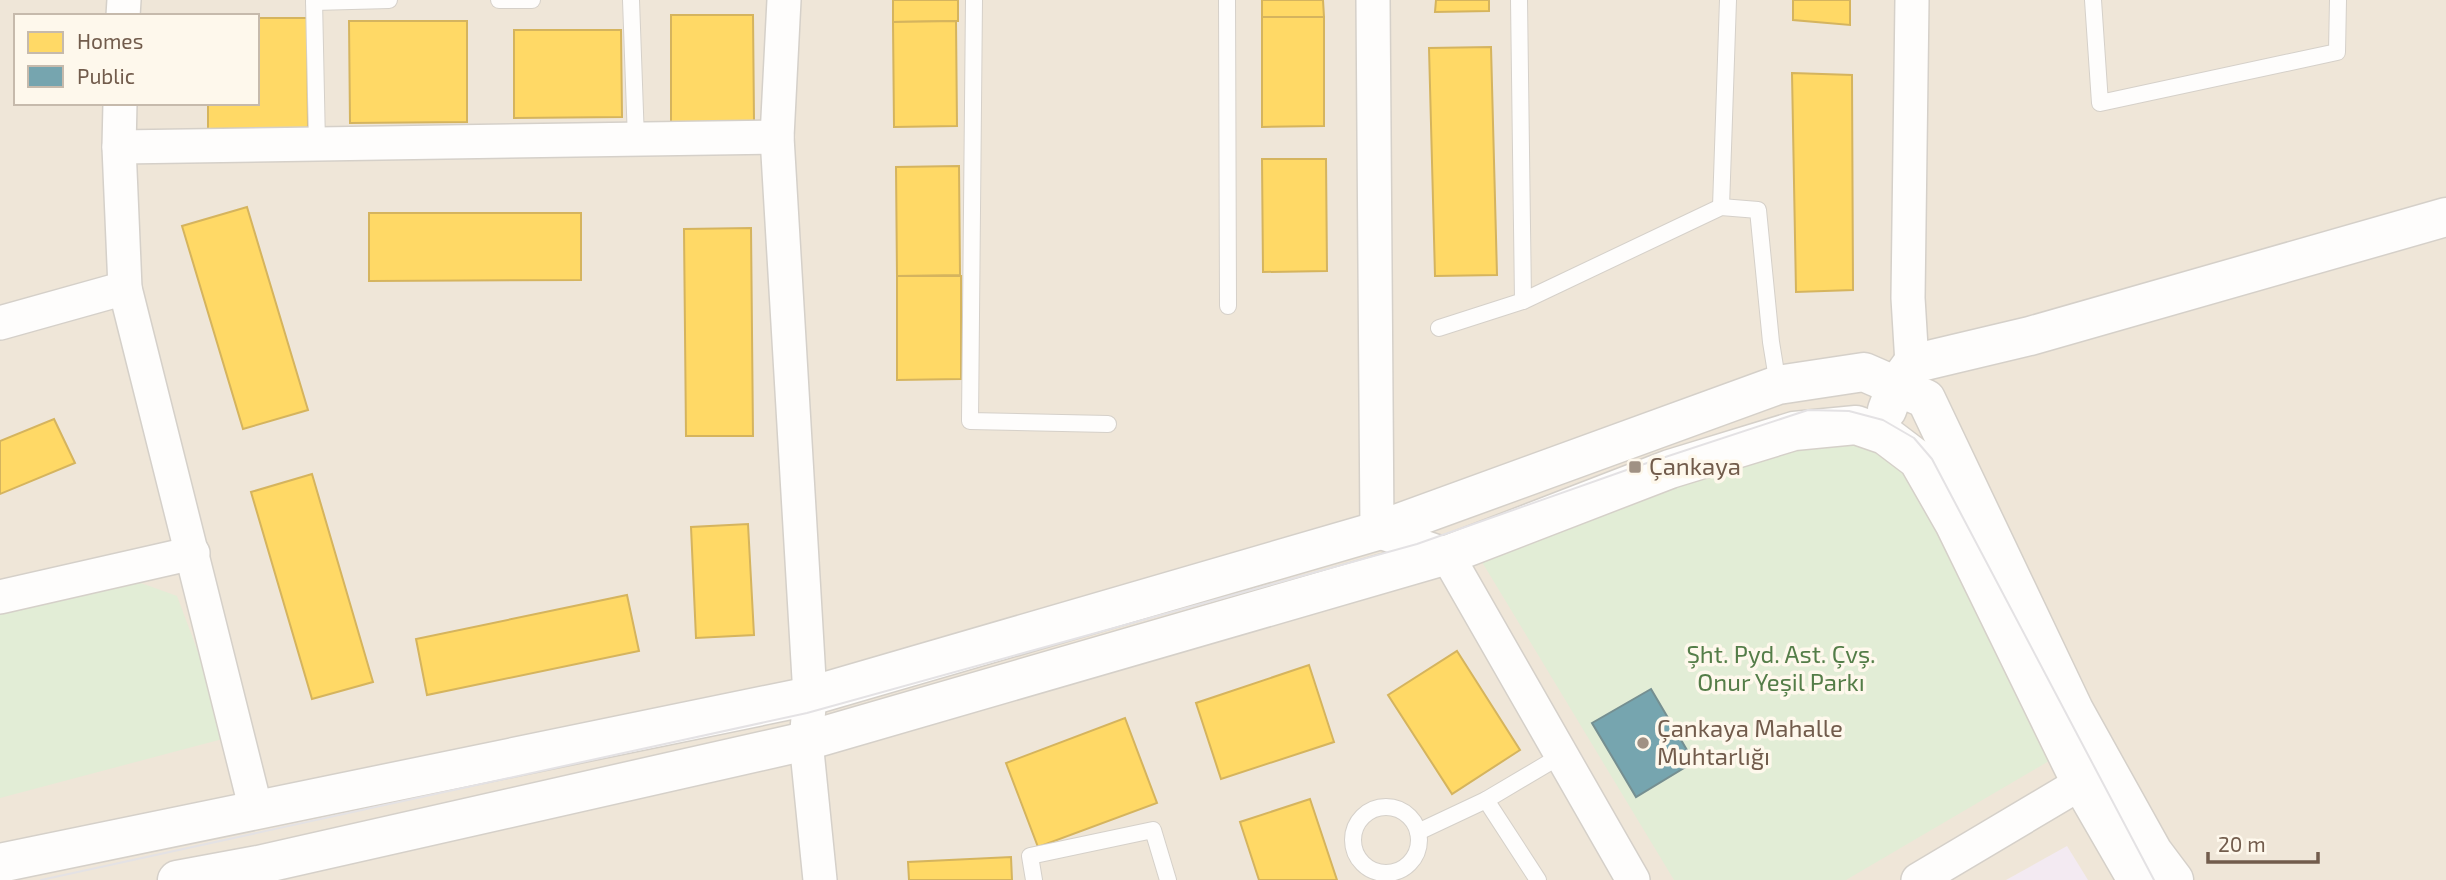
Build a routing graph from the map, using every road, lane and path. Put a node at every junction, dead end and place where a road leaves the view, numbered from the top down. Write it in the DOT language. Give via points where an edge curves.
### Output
graph roads {
  1 [pos="389,0"];
  2 [pos="499,0"];
  3 [pos="532,0"];
  4 [pos="631,0"];
  5 [pos="784,0"];
  6 [pos="974,0"];
  7 [pos="1227,0"];
  8 [pos="1373,0"];
  9 [pos="1519,0"];
  10 [pos="1728,0"];
  11 [pos="1912,0"];
  12 [pos="2093,0"];
  13 [pos="2338,0"];
  14 [pos="314,1"];
  15 [pos="120,105"];
  16 [pos="777,137"];
  17 [pos="636,140"];
  18 [pos="317,144"];
  19 [pos="119,147"];
  20 [pos="1721,206"];
  21 [pos="2446,217"];
  22 [pos="125,288"];
  23 [pos="1523,301"];
  24 [pos="1228,306"];
  25 [pos="0,323"];
  26 [pos="1439,328"];
  27 [pos="1904,375"];
  28 [pos="1778,384"];
  29 [pos="1108,424"];
  30 [pos="1885,435"];
  31 [pos="1377,531"];
  32 [pos="192,553"];
  33 [pos="1447,555"];
  34 [pos="0,597"];
  35 [pos="810,696"];
  36 [pos="806,741"];
  37 [pos="1562,755"];
  38 [pos="2081,783"];
  39 [pos="1486,800"];
  40 [pos="256,810"];
  41 [pos="1418,832"];
  42 [pos="0,863"];
  43 [pos="177,880"];
  44 [pos="820,880"];
  45 [pos="1034,880"];
  46 [pos="1168,880"];
  47 [pos="1538,880"];
  48 [pos="1633,880"];
  49 [pos="1918,880"];
  50 [pos="2137,880"];
  51 [pos="2174,880"];
  1 -- 14 [label="lane"];
  2 -- 3 [label="lane"];
  4 -- 17 [label="lane"];
  5 -- 16 [label="street"];
  6 -- 29 [label="lane" via="970,421"];
  7 -- 24 [label="lane"];
  8 -- 31 [label="street"];
  9 -- 23 [label="lane"];
  10 -- 20 [label="lane"];
  11 -- 27 [label="street"];
  12 -- 13 [label="lane" via="2100,103 2337,52"];
  14 -- 18 [label="lane"];
  15 -- 19 [label="street"];
  16 -- 17 [label="street"];
  16 -- 35 [label="street"];
  17 -- 18 [label="street"];
  18 -- 19 [label="street"];
  19 -- 22 [label="street"];
  20 -- 23 [label="lane"];
  20 -- 28 [label="lane" via="1758,210"];
  21 -- 27 [label="main road"];
  22 -- 25 [label="street"];
  22 -- 32 [label="street"];
  23 -- 26 [label="lane"];
  27 -- 28 [label="main road" via="1864,372"];
  27 -- 30 [label="main road" via="1883,420"];
  27 -- 51 [label="main road" via="1926,399 2074,710 2153,852"];
  28 -- 31 [label="main road"];
  30 -- 33 [label="main road" via="1856,425 1794,431 1671,469"];
  30 -- 38 [label="main road" via="1918,460 1954,523"];
  31 -- 33 [label="street"];
  31 -- 35 [label="main road"];
  32 -- 34 [label="street"];
  32 -- 40 [label="street"];
  33 -- 36 [label="main road"];
  33 -- 37 [label="street"];
  35 -- 36 [label="street"];
  35 -- 40 [label="main road"];
  36 -- 43 [label="main road"];
  36 -- 44 [label="street"];
  37 -- 39 [label="lane"];
  37 -- 48 [label="street"];
  38 -- 49 [label="street"];
  38 -- 50 [label="main road"];
  39 -- 41 [label="lane"];
  39 -- 47 [label="lane"];
  40 -- 42 [label="main road"];
  41 -- 41 [label="lane" via="1402,811 1377,808 1357,824 1354,849 1369,869 1395,873 1415,857"];
  45 -- 46 [label="lane" via="1030,856 1153,830"];
}
